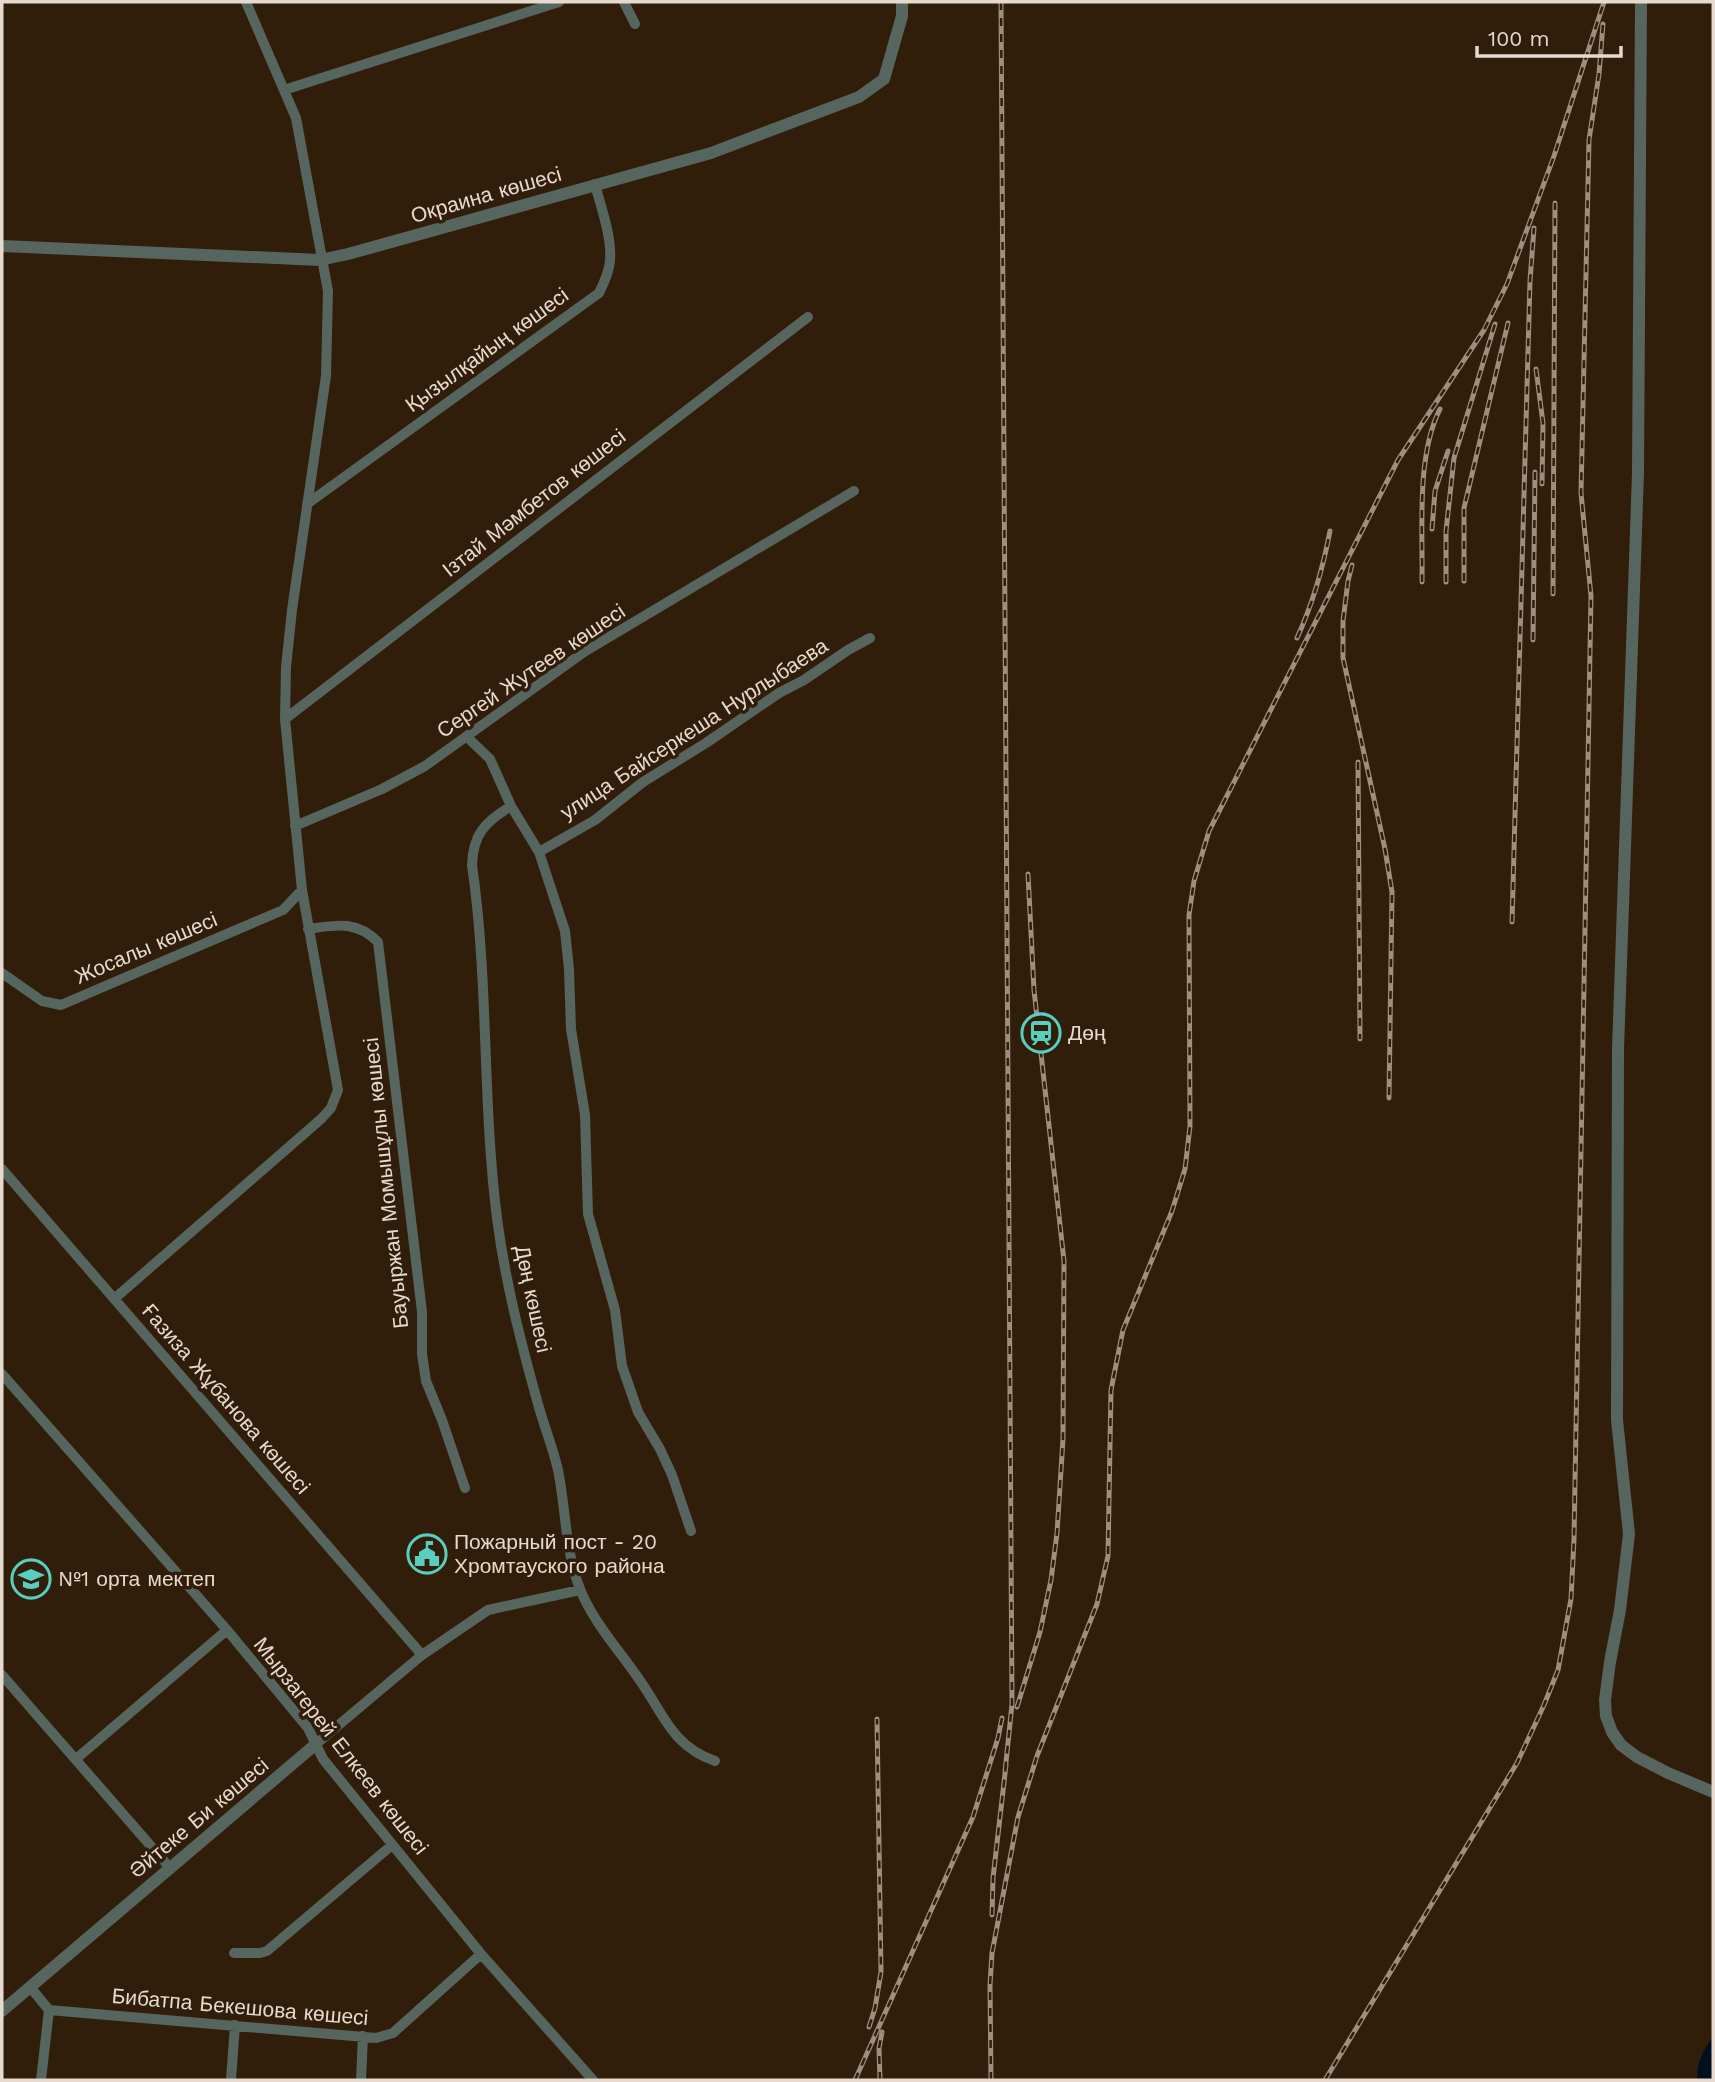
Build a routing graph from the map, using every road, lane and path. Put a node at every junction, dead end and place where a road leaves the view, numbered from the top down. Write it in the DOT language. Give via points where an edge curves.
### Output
graph roads {
  1 [pos="246,2"];
  2 [pos="559,2"];
  3 [pos="624,2"];
  4 [pos="902,2"];
  5 [pos="1641,2"];
  6 [pos="635,24"];
  7 [pos="284,90"];
  8 [pos="595,184"];
  9 [pos="2,246"];
  10 [pos="320,260"];
  11 [pos="808,317"];
  12 [pos="854,491"];
  13 [pos="307,504"];
  14 [pos="870,639"];
  15 [pos="285,719"];
  16 [pos="467,737"];
  17 [pos="511,806"];
  18 [pos="295,826"];
  19 [pos="539,852"];
  20 [pos="302,890"];
  21 [pos="308,929"];
  22 [pos="2,973"];
  23 [pos="2,1169"];
  24 [pos="6,1182"];
  25 [pos="114,1299"];
  26 [pos="2,1374"];
  27 [pos="465,1488"];
  28 [pos="691,1531"];
  29 [pos="580,1590"];
  30 [pos="227,1630"];
  31 [pos="422,1655"];
  32 [pos="2,1675"];
  33 [pos="316,1744"];
  34 [pos="76,1759"];
  35 [pos="715,1760"];
  36 [pos="1713,1792"];
  37 [pos="393,1845"];
  38 [pos="170,1868"];
  39 [pos="234,1953"];
  40 [pos="481,1954"];
  41 [pos="30,1987"];
  42 [pos="49,2010"];
  43 [pos="2,2011"];
  44 [pos="235,2025"];
  45 [pos="363,2036"];
  46 [pos="363,2078"];
  47 [pos="41,2080"];
  48 [pos="231,2080"];
  49 [pos="593,2080"];
  1 -- 7 [label="street"];
  2 -- 7 [label="street"];
  3 -- 6 [label="street"];
  4 -- 8 [label="street, Окраина көшесі" via="884,79 859,97 710,153"];
  5 -- 36 [label="street" via="1637,473 1618,1049 1617,1420 1629,1534 1605,1700 1609,1724 1621,1745 1668,1773"];
  7 -- 10 [label="street" via="296,118"];
  8 -- 10 [label="street, Окраина көшесі"];
  8 -- 13 [label="street, Қызылқайың көшесі" via="610,255 599,293"];
  9 -- 10 [label="street, Окраина көшесі"];
  10 -- 13 [label="street" via="327,291 326,376"];
  11 -- 15 [label="street, Ізтай Мәмбетов көшесі"];
  12 -- 16 [label="street, Сергей Жутеев көшесі" via="584,652"];
  13 -- 15 [label="street" via="286,667"];
  14 -- 19 [label="street, улица Байсеркеша Нурлыбаева" via="779,693 643,782 595,820"];
  15 -- 18 [label="street"];
  16 -- 17 [label="street" via="490,759"];
  16 -- 18 [label="street, Сергей Жутеев көшесі" via="382,789"];
  17 -- 19 [label="street"];
  17 -- 29 [label="street, Дөң көшесі" via="481,830 472,854 491,1164 511,1295 558,1470"];
  18 -- 20 [label="street"];
  19 -- 28 [label="street" via="565,931 571,1029 585,1115 588,1214 615,1310 622,1366 638,1412 672,1475"];
  20 -- 21 [label="street"];
  20 -- 22 [label="street, Жосалы көшесі" via="283,910 61,1006 42,1001"];
  21 -- 25 [label="street" via="338,1090 331,1108"];
  21 -- 27 [label="street, Бауыржан Момышұлы көшесі" via="352,927 367,931 378,942 422,1312 423,1367"];
  23 -- 24 [label="street, Ғазиза Жұбанова көшесі"];
  24 -- 25 [label="street, Ғазиза Жұбанова көшесі"];
  25 -- 31 [label="street, Ғазиза Жұбанова көшесі"];
  26 -- 30 [label="street, Мырзагерей Елкеев көшесі"];
  29 -- 31 [label="street, Әйтеке Би көшесі" via="488,1610"];
  29 -- 35 [label="street, Дөң көшесі" via="682,1744"];
  30 -- 33 [label="street, Мырзагерей Елкеев көшесі" via="308,1728"];
  30 -- 34 [label="street"];
  31 -- 33 [label="street, Әйтеке Би көшесі"];
  32 -- 34 [label="street"];
  33 -- 37 [label="street, Мырзагерей Елкеев көшесі" via="323,1759"];
  33 -- 38 [label="street, Әйтеке Би көшесі"];
  34 -- 38 [label="street"];
  37 -- 39 [label="street" via="267,1951"];
  37 -- 40 [label="street, Мырзагерей Елкеев көшесі"];
  38 -- 41 [label="street, Әйтеке Би көшесі"];
  40 -- 45 [label="street, Бибатпа Бекешова көшесі" via="393,2033"];
  40 -- 49 [label="street, Мырзагерей Елкеев көшесі"];
  41 -- 42 [label="street"];
  41 -- 43 [label="street, Әйтеке Би көшесі"];
  42 -- 44 [label="street, Бибатпа Бекешова көшесі"];
  42 -- 47 [label="street"];
  44 -- 45 [label="street, Бибатпа Бекешова көшесі"];
  44 -- 48 [label="street"];
  45 -- 46 [label="street"];
}
